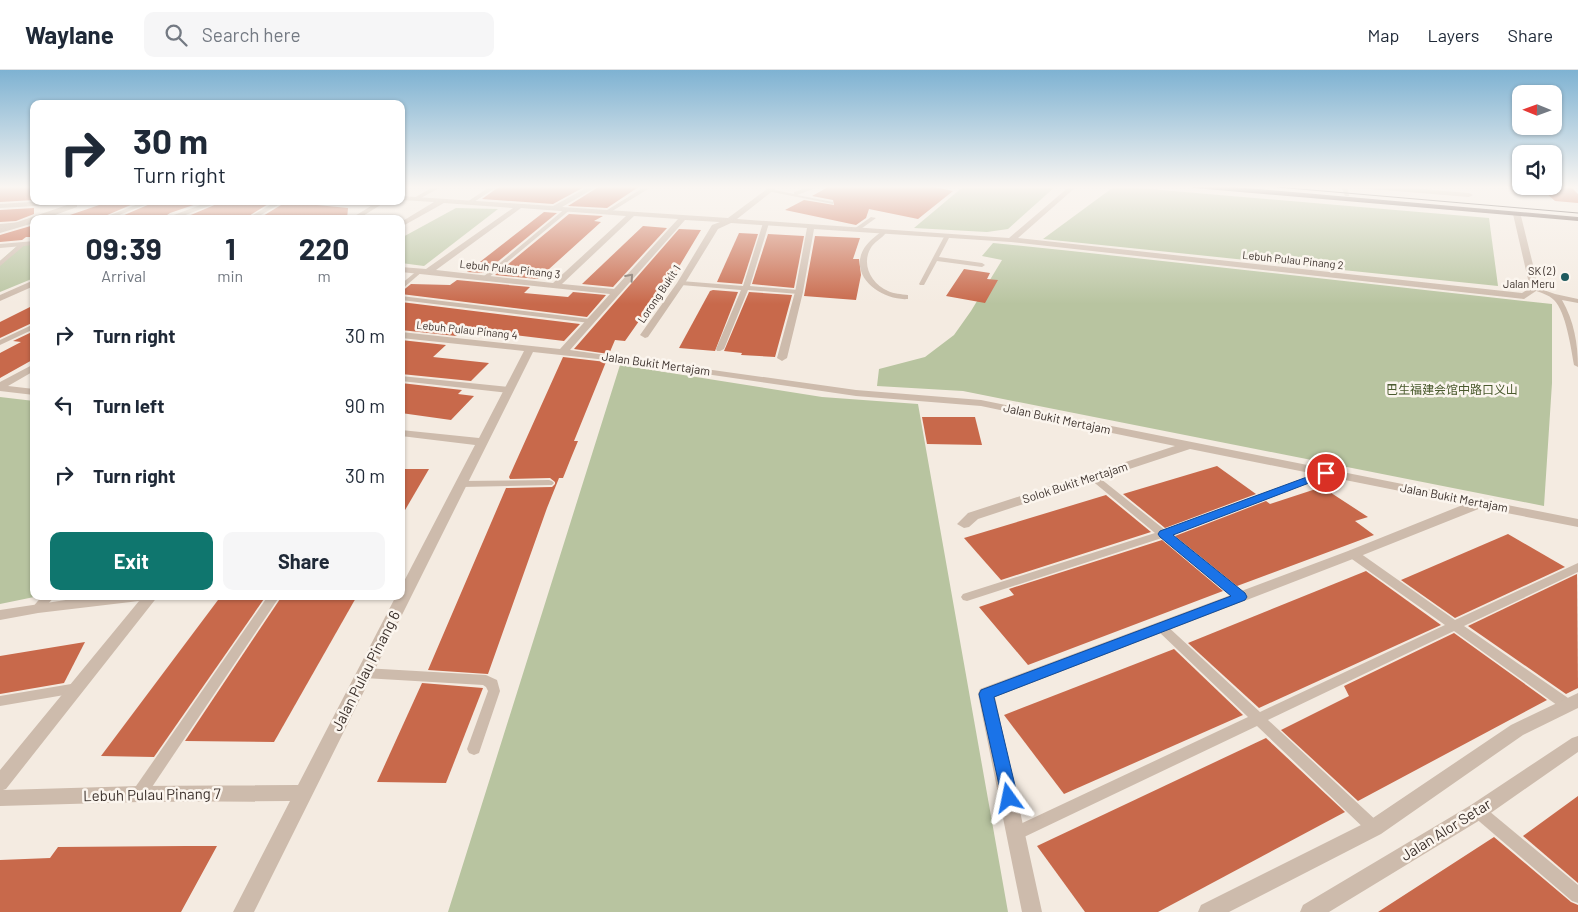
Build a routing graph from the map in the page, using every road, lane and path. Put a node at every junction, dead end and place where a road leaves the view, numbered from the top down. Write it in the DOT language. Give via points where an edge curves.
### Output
graph roads {
  1 [pos="18,225"];
  2 [pos="492,225"];
  3 [pos="548,225"];
  4 [pos="620,225"];
  5 [pos="676,225"];
  6 [pos="719,225"];
  7 [pos="765,225"];
  8 [pos="800,225"];
  9 [pos="863,225"];
  10 [pos="1027,225"];
  11 [pos="1520,225"];
  12 [pos="811,226"];
  13 [pos="856,230"];
  14 [pos="0,231"];
  15 [pos="883,233"];
  16 [pos="947,236"];
  17 [pos="1010,240"];
  18 [pos="30,243"];
  19 [pos="23,244"];
  20 [pos="0,246"];
  21 [pos="936,259"];
  22 [pos="0,264"];
  23 [pos="982,265"];
  24 [pos="405,270"];
  25 [pos="424,272"];
  26 [pos="485,278"];
  27 [pos="681,283"];
  28 [pos="30,284"];
  29 [pos="922,284"];
  30 [pos="405,285"];
  31 [pos="556,285"];
  32 [pos="746,288"];
  33 [pos="1535,290"];
  34 [pos="616,292"];
  35 [pos="799,292"];
  36 [pos="1553,296"];
  37 [pos="2,297"];
  38 [pos="905,297"];
  39 [pos="405,298"];
  40 [pos="1578,301"];
  41 [pos="590,321"];
  42 [pos="30,328"];
  43 [pos="405,335"];
  44 [pos="645,335"];
  45 [pos="1576,342"];
  46 [pos="0,343"];
  47 [pos="720,348"];
  48 [pos="530,349"];
  49 [pos="562,353"];
  50 [pos="782,358"];
  51 [pos="1578,365"];
  52 [pos="30,369"];
  53 [pos="405,378"];
  54 [pos="0,387"];
  55 [pos="509,390"];
  56 [pos="30,391"];
  57 [pos="405,433"];
  58 [pos="483,442"];
  59 [pos="1188,446"];
  60 [pos="1326,473"];
  61 [pos="1093,476"];
  62 [pos="549,483"];
  63 [pos="461,484"];
  64 [pos="1479,503"];
  65 [pos="1578,523"];
  66 [pos="964,524"];
  67 [pos="1164,534"];
  68 [pos="1353,554"];
  69 [pos="1578,567"];
  70 [pos="405,594"];
  71 [pos="967,597"];
  72 [pos="1241,597"];
  73 [pos="45,600"];
  74 [pos="105,600"];
  75 [pos="148,600"];
  76 [pos="271,600"];
  77 [pos="402,600"];
  78 [pos="38,608"];
  79 [pos="0,615"];
  80 [pos="1454,626"];
  81 [pos="1161,627"];
  82 [pos="364,674"];
  83 [pos="77,688"];
  84 [pos="0,700"];
  85 [pos="1572,702"];
  86 [pos="1258,719"];
  87 [pos="1578,743"];
  88 [pos="474,749"];
  89 [pos="0,783"];
  90 [pos="139,794"];
  91 [pos="303,794"];
  92 [pos="0,798"];
  93 [pos="1478,812"];
  94 [pos="1374,828"];
  95 [pos="1017,833"];
  96 [pos="1578,896"];
  97 [pos="243,912"];
  98 [pos="1032,912"];
  99 [pos="1208,912"];
  100 [pos="1310,912"];
  1 -- 14 [label="street"];
  2 -- 25 [label="street"];
  3 -- 26 [label="lane"];
  4 -- 31 [label="street"];
  34 -- 5 [label="street, one-way"];
  6 -- 27 [label="street, Lorong Bukit 1"];
  7 -- 32 [label="lane"];
  8 -- 12 [label="street, Lebuh Pulau Pinang 2"];
  9 -- 13 [label="lane"];
  10 -- 17 [label="street"];
  11 -- 33 [label="street"];
  12 -- 13 [label="street, Lebuh Pulau Pinang 2"];
  12 -- 35 [label="street"];
  13 -- 15 [label="street, Lebuh Pulau Pinang 2"];
  15 -- 16 [label="street, Lebuh Pulau Pinang 2"];
  15 -- 38 [label="lane" via="865,253 865,272 882,291"];
  16 -- 17 [label="street, Lebuh Pulau Pinang 2"];
  16 -- 21 [label="lane"];
  17 -- 33 [label="street, Lebuh Pulau Pinang 2" via="1524,296"];
  18 -- 19 [label="street"];
  19 -- 20 [label="street"];
  19 -- 22 [label="lane"];
  21 -- 23 [label="lane"];
  21 -- 29 [label="lane"];
  24 -- 25 [label="street, Lebuh Pulau Pinang 3"];
  25 -- 26 [label="street, Lebuh Pulau Pinang 3"];
  25 -- 30 [label="lane"];
  26 -- 31 [label="street, Lebuh Pulau Pinang 3"];
  27 -- 32 [label="lane"];
  27 -- 44 [label="street, Lorong Bukit 1"];
  28 -- 37 [label="street"];
  31 -- 34 [label="street, Lebuh Pulau Pinang 3"];
  32 -- 35 [label="lane"];
  32 -- 47 [label="lane"];
  33 -- 36 [label="lane"];
  34 -- 41 [label="street"];
  35 -- 50 [label="street"];
  36 -- 40 [label="lane"];
  36 -- 45 [label="lane" via="1559,302"];
  39 -- 41 [label="lane"];
  41 -- 49 [label="street"];
  42 -- 46 [label="lane"];
  43 -- 48 [label="street, Lebuh Pulau Pinang 4"];
  45 -- 51 [label="lane"];
  48 -- 49 [label="street, Jalan Bukit Mertajam"];
  48 -- 55 [label="street, Jalan Pulau Pinang 6"];
  49 -- 59 [label="street, Jalan Bukit Mertajam" via="856,393 981,403"];
  52 -- 54 [label="street"];
  53 -- 55 [label="lane"];
  54 -- 56 [label="street"];
  55 -- 58 [label="street, Jalan Pulau Pinang 6"];
  57 -- 58 [label="street"];
  58 -- 63 [label="street, Jalan Pulau Pinang 6"];
  59 -- 60 [label="street, Jalan Bukit Mertajam"];
  59 -- 61 [label="street, Solok Bukit Mertajam"];
  60 -- 64 [label="street, Jalan Bukit Mertajam"];
  60 -- 67 [label="lane"];
  61 -- 66 [label="street, Solok Bukit Mertajam" via="973,516"];
  61 -- 67 [label="lane"];
  62 -- 63 [label="lane"];
  63 -- 70 [label="street, Jalan Pulau Pinang 6"];
  64 -- 65 [label="street, Jalan Bukit Mertajam"];
  64 -- 68 [label="street"];
  67 -- 71 [label="lane"];
  67 -- 72 [label="lane"];
  68 -- 72 [label="street"];
  68 -- 80 [label="lane"];
  69 -- 80 [label="lane"];
  72 -- 81 [label="street"];
  73 -- 78 [label="lane"];
  74 -- 78 [label="street"];
  75 -- 83 [label="street"];
  76 -- 90 [label="lane"];
  77 -- 82 [label="street, Jalan Pulau Pinang 6"];
  78 -- 79 [label="street"];
  80 -- 85 [label="lane"];
  80 -- 86 [label="lane"];
  81 -- 86 [label="lane"];
  81 -- 95 [label="street" via="986,694"];
  82 -- 88 [label="lane" via="486,680 492,684 494,690"];
  82 -- 91 [label="street, Jalan Pulau Pinang 6"];
  83 -- 84 [label="lane"];
  83 -- 89 [label="street"];
  85 -- 94 [label="street" via="1517,730"];
  86 -- 94 [label="lane"];
  86 -- 95 [label="lane"];
  87 -- 93 [label="street, Jalan Alor Setar"];
  90 -- 91 [label="street, Lebuh Pulau Pinang 7"];
  90 -- 92 [label="street, Lebuh Pulau Pinang 7"];
  91 -- 97 [label="street, Jalan Pulau Pinang 6"];
  93 -- 96 [label="lane"];
  93 -- 100 [label="street, Jalan Alor Setar"];
  94 -- 99 [label="street"];
  95 -- 98 [label="street"];
}
